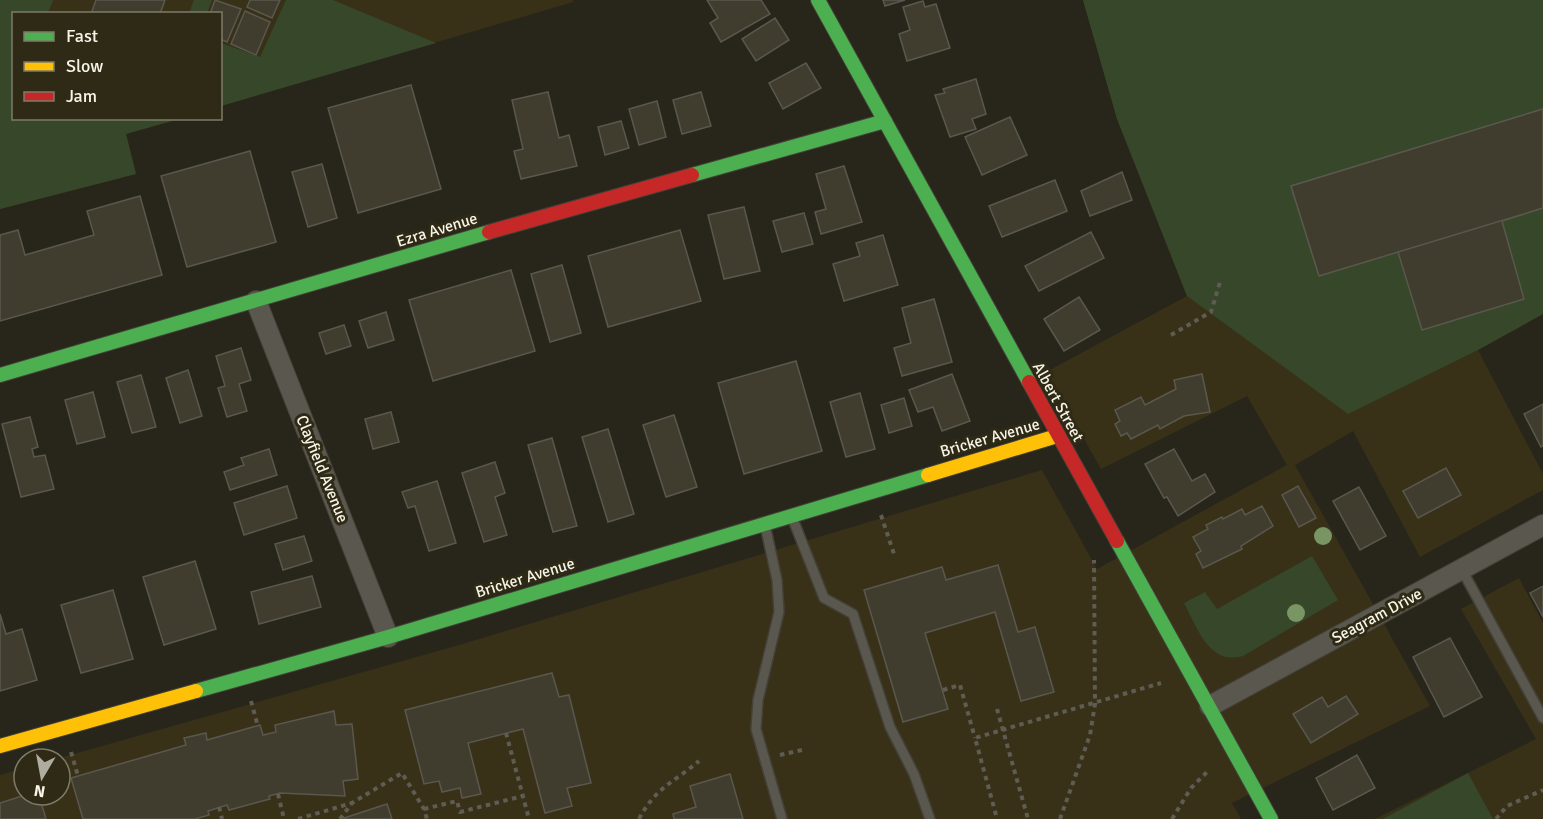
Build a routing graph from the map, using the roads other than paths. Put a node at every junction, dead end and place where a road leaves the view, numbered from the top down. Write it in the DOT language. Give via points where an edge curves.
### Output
graph roads {
  1 [pos="818,0"];
  2 [pos="885,121"];
  3 [pos="256,302"];
  4 [pos="0,375"];
  5 [pos="1057,436"];
  6 [pos="791,515"];
  7 [pos="764,523"];
  8 [pos="1543,525"];
  9 [pos="1462,570"];
  10 [pos="388,637"];
  11 [pos="1210,706"];
  12 [pos="1543,718"];
  13 [pos="0,746"];
  14 [pos="782,819"];
  15 [pos="930,819"];
  16 [pos="1271,819"];
  1 -- 2 [label="street, Albert Street"];
  2 -- 3 [label="street, Ezra Avenue"];
  2 -- 5 [label="street, Albert Street"];
  3 -- 4 [label="street, Ezra Avenue"];
  3 -- 10 [label="street, Clayfield Avenue"];
  5 -- 6 [label="street, Bricker Avenue"];
  5 -- 11 [label="street, Albert Street"];
  6 -- 7 [label="street, Bricker Avenue"];
  6 -- 15 [label="lane" via="824,598 853,614 890,727 914,774"];
  7 -- 10 [label="street, Bricker Avenue"];
  7 -- 14 [label="lane" via="777,580 779,612 758,700 756,729"];
  8 -- 9 [label="street, Seagram Drive"];
  9 -- 11 [label="street, Seagram Drive"];
  9 -- 12 [label="lane"];
  10 -- 13 [label="street, Bricker Avenue"];
  11 -- 16 [label="street, Albert Street"];
}
